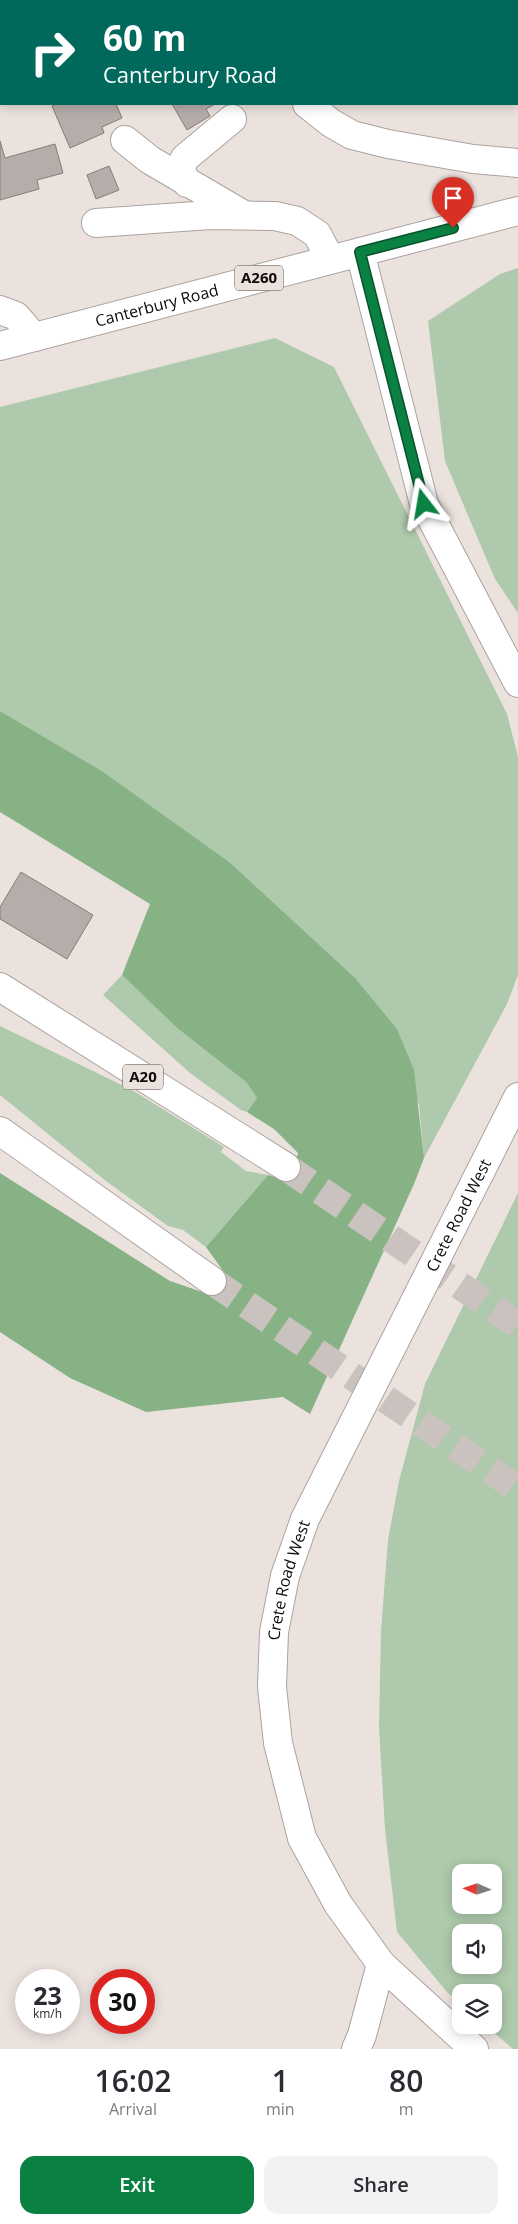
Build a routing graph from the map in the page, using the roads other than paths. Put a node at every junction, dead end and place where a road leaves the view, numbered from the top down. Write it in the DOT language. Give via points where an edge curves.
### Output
graph roads {
  1 [pos="309,105"];
  2 [pos="232,119"];
  3 [pos="125,140"];
  4 [pos="518,163"];
  5 [pos="187,183"];
  6 [pos="518,212"];
  7 [pos="245,215"];
  8 [pos="96,223"];
  9 [pos="360,252"];
  10 [pos="330,259"];
  11 [pos="0,310"];
  12 [pos="34,337"];
  13 [pos="0,346"];
  14 [pos="518,683"];
  15 [pos="0,986"];
  16 [pos="518,1097"];
  17 [pos="0,1131"];
  18 [pos="286,1167"];
  19 [pos="212,1281"];
  20 [pos="381,1964"];
  21 [pos="356,2049"];
  22 [pos="474,2049"];
  1 -- 4 [label="main road" via="323,118 352,135 473,159"];
  2 -- 5 [label="main road" via="185,158 181,172"];
  3 -- 5 [label="main road"];
  5 -- 7 [label="main road"];
  6 -- 9 [label="main road, Canterbury Road / A260"];
  7 -- 8 [label="main road"];
  7 -- 10 [label="main road" via="297,221 317,234"];
  9 -- 10 [label="main road, Canterbury Road / A260"];
  9 -- 14 [label="main road" via="424,504"];
  10 -- 12 [label="main road, Canterbury Road / A260"];
  11 -- 12 [label="main road" via="16,316"];
  12 -- 13 [label="main road, Canterbury Road / A260"];
  15 -- 18 [label="main road, A20"];
  16 -- 20 [label="main road, Crete Road West" via="305,1519 285,1576 274,1632 272,1687 278,1743 302,1838 338,1904"];
  17 -- 19 [label="main road"];
  20 -- 21 [label="main road"];
  20 -- 22 [label="main road, Crete Road West"];
}
